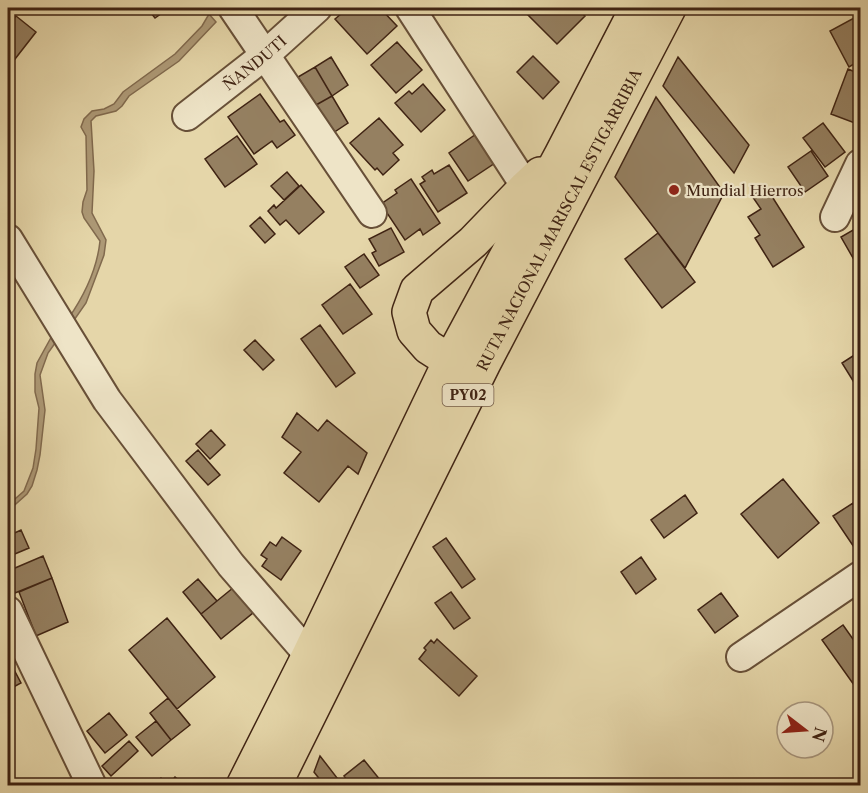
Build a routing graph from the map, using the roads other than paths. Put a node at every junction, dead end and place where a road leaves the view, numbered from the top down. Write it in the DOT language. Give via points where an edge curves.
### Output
graph roads {
  1 [pos="233,8"];
  2 [pos="317,8"];
  3 [pos="410,8"];
  4 [pos="637,8"];
  5 [pos="669,8"];
  6 [pos="265,55"];
  7 [pos="187,116"];
  8 [pos="561,155"];
  9 [pos="861,164"];
  10 [pos="526,187"];
  11 [pos="372,213"];
  12 [pos="835,217"];
  13 [pos="9,246"];
  14 [pos="450,362"];
  15 [pos="483,363"];
  16 [pos="861,576"];
  17 [pos="8,611"];
  18 [pos="309,655"];
  19 [pos="741,657"];
  20 [pos="92,786"];
  21 [pos="243,786"];
  22 [pos="274,786"];
  1 -- 6 [label="street"];
  2 -- 6 [label="street, ÑANDUTI"];
  3 -- 10 [label="street"];
  4 -- 8 [label="highway, RUTA NACIONAL MARISCAL ESTIGARRIBIA / PY02"];
  5 -- 15 [label="highway, RUTA NACIONAL MARISCAL ESTIGARRIBIA / PY02"];
  6 -- 7 [label="street, ÑANDUTI"];
  6 -- 11 [label="street"];
  8 -- 10 [label="highway"];
  8 -- 14 [label="highway, RUTA NACIONAL MARISCAL ESTIGARRIBIA / PY02"];
  9 -- 12 [label="street"];
  10 -- 14 [label="highway" via="474,242 417,290 409,312 414,331"];
  13 -- 18 [label="street" via="107,400 231,565"];
  14 -- 15 [label="highway"];
  14 -- 18 [label="highway, RUTA NACIONAL MARISCAL ESTIGARRIBIA / PY02"];
  15 -- 22 [label="highway, RUTA NACIONAL MARISCAL ESTIGARRIBIA / PY02"];
  16 -- 19 [label="street"];
  17 -- 20 [label="street"];
  18 -- 21 [label="highway, RUTA NACIONAL MARISCAL ESTIGARRIBIA / PY02"];
}
